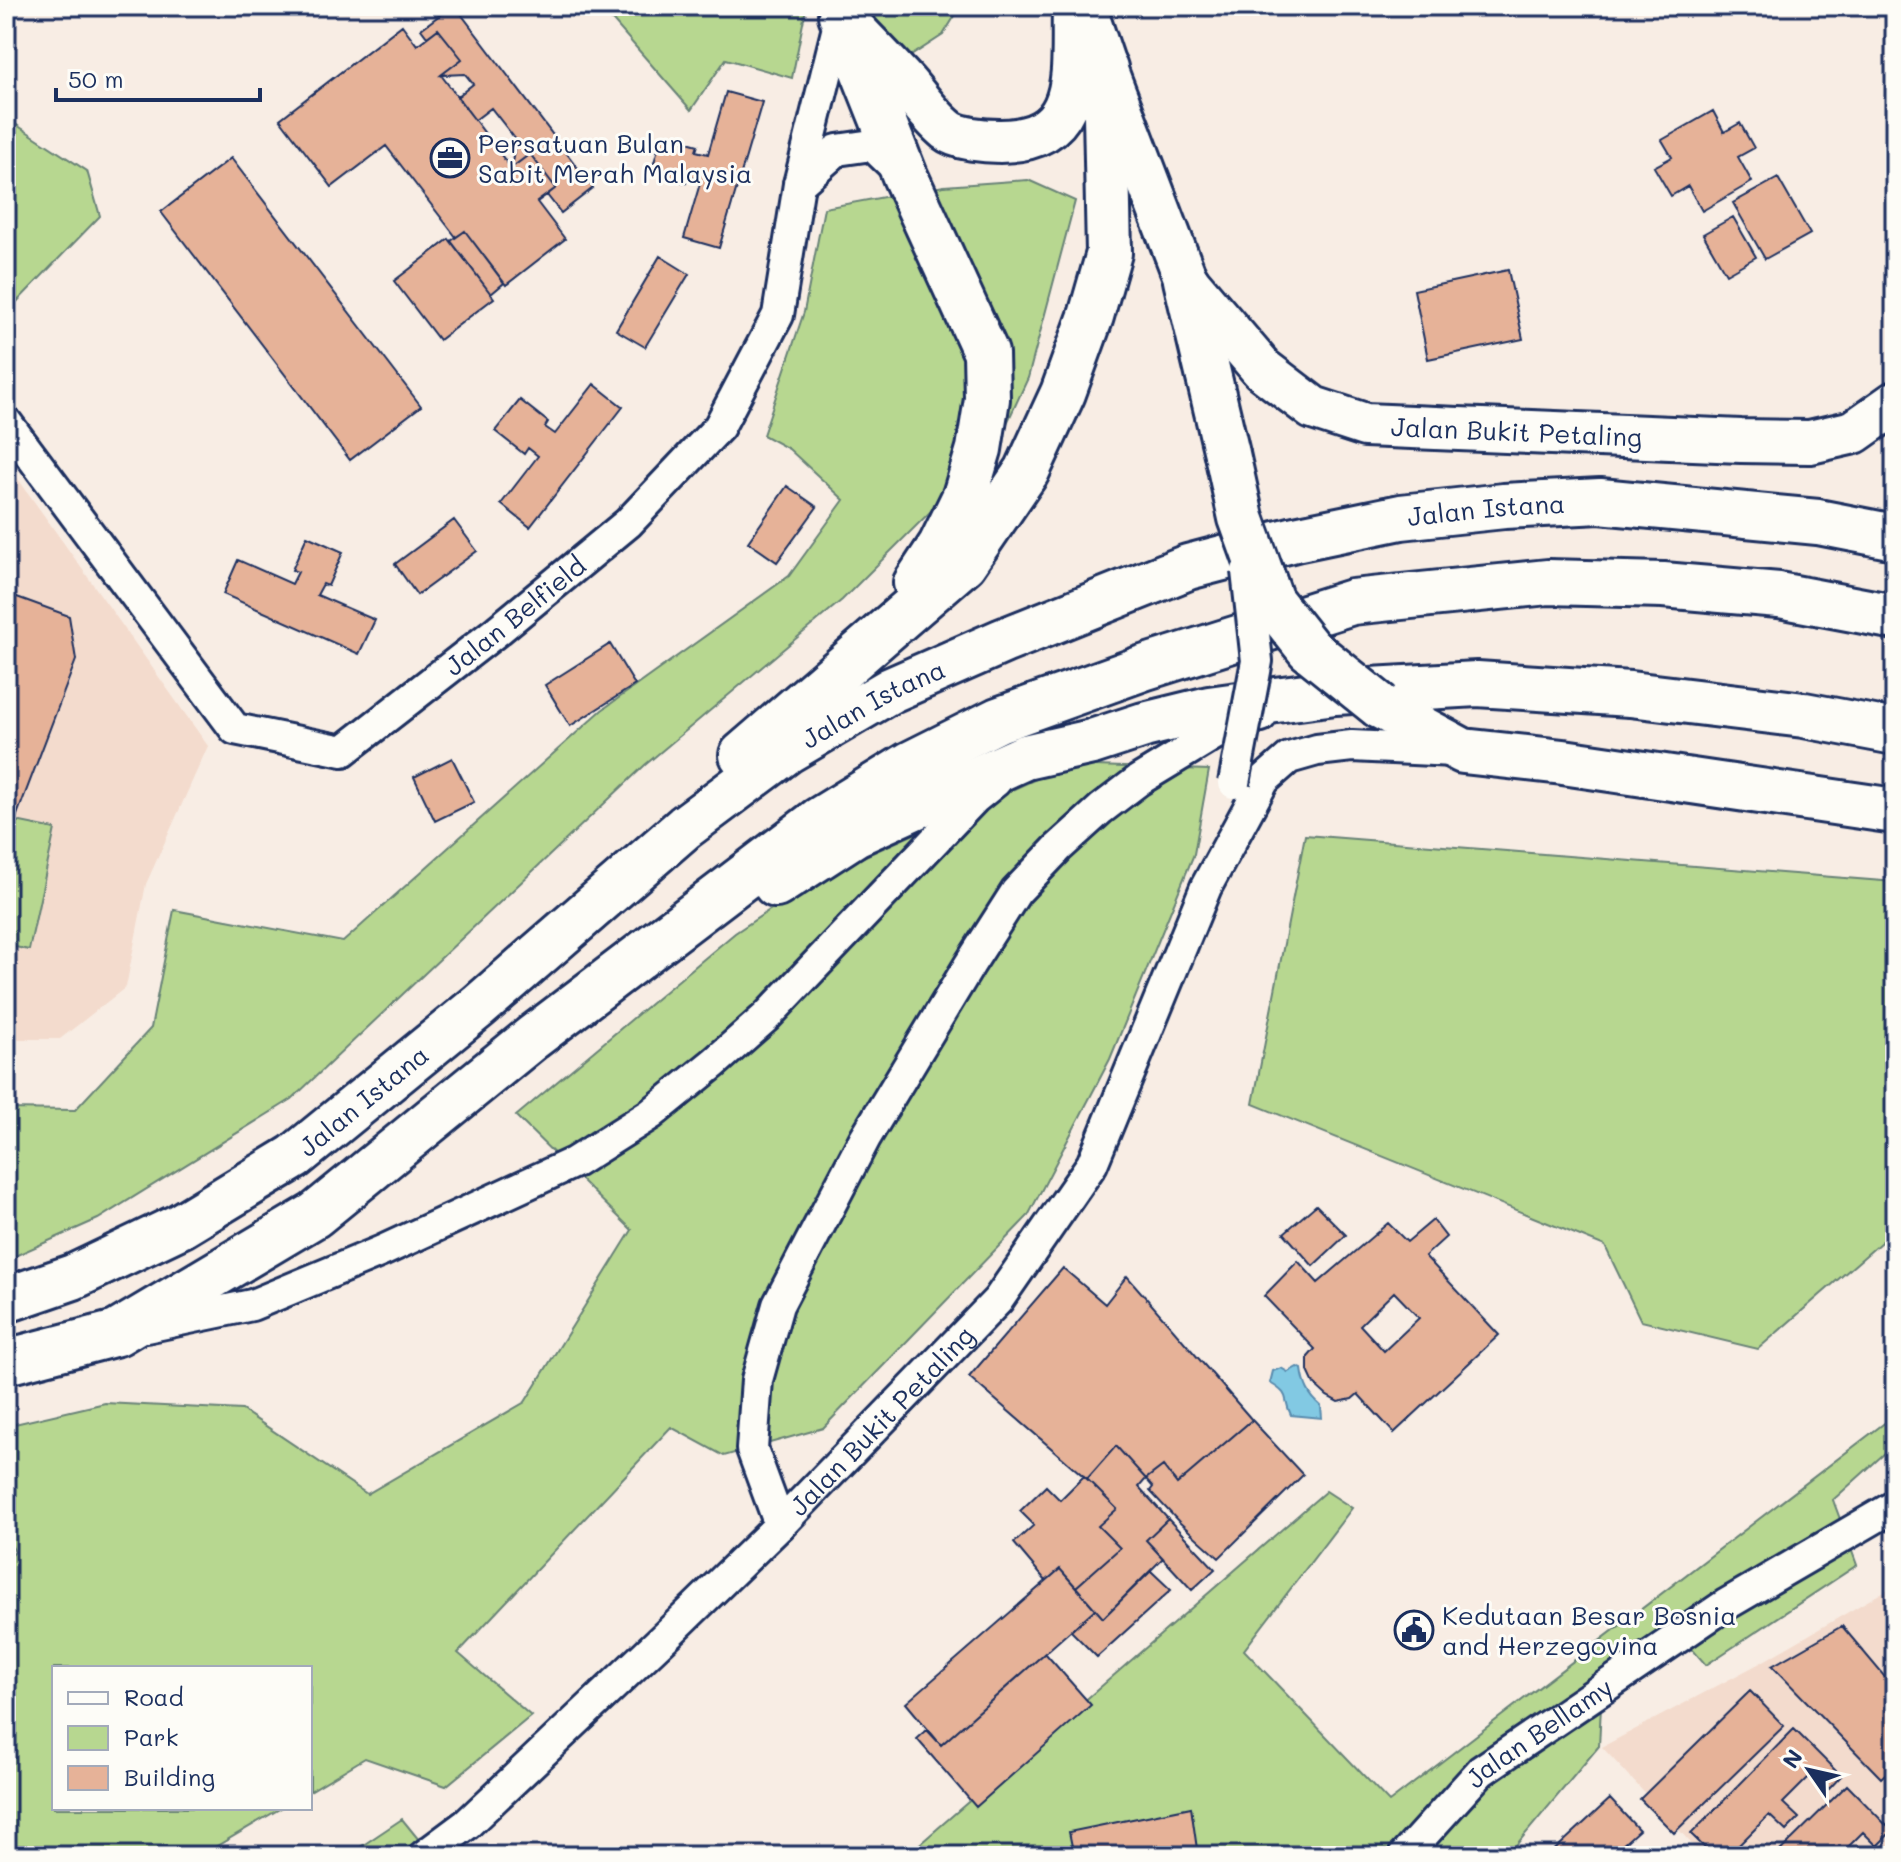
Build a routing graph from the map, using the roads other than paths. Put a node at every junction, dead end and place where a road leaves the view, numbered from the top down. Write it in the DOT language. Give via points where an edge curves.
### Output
graph roads {
  1 [pos="1074,6"];
  2 [pos="1084,6"];
  3 [pos="838,11"];
  4 [pos="1105,68"];
  5 [pos="905,176"];
  6 [pos="799,184"];
  7 [pos="1186,280"];
  8 [pos="1895,403"];
  9 [pos="6,422"];
  10 [pos="1241,518"];
  11 [pos="1895,537"];
  12 [pos="1895,617"];
  13 [pos="881,634"];
  14 [pos="1335,692"];
  15 [pos="1895,732"];
  16 [pos="1463,751"];
  17 [pos="1025,757"];
  18 [pos="1895,811"];
  19 [pos="1206,887"];
  20 [pos="565,931"];
  21 [pos="532,1038"];
  22 [pos="6,1300"];
  23 [pos="117,1333"];
  24 [pos="6,1362"];
  25 [pos="1895,1506"];
  26 [pos="780,1525"];
  27 [pos="424,1856"];
  28 [pos="1404,1856"];
  1 -- 3 [label="main road" via="1072,75 1061,116 1050,129 1011,141 982,141 949,132"];
  2 -- 4 [label="main road, Jalan Bukit Petaling"];
  3 -- 5 [label="main road"];
  3 -- 6 [label="street, Jalan Belfield"];
  4 -- 7 [label="main road, Jalan Bukit Petaling"];
  4 -- 13 [label="main road" via="1109,253 1063,393 1027,471 964,563"];
  5 -- 6 [label="street" via="872,145 837,150"];
  5 -- 13 [label="main road" via="986,353 987,399 965,496 941,545"];
  6 -- 9 [label="street, Jalan Belfield" via="778,315 719,427 628,523 343,751 235,729"];
  7 -- 8 [label="main road, Jalan Bukit Petaling" via="1262,369 1313,408 1365,425 1810,442 1854,432"];
  7 -- 10 [label="main road, bridge"];
  10 -- 16 [label="main road, bridge" via="1271,601 1309,649 1380,706"];
  10 -- 19 [label="street, Jalan Bukit Petaling, bridge" via="1257,661 1234,783"];
  11 -- 20 [label="main road, Jalan Istana" via="1818,522 1600,501 1401,517 1188,567 891,690 787,751 685,827"];
  12 -- 21 [label="main road" via="1779,595 1548,582 1337,606 1013,715 910,764 819,820"];
  13 -- 20 [label="main road" via="698,793"];
  14 -- 15 [label="main road" via="1477,684 1630,694"];
  14 -- 17 [label="main road" via="1209,709"];
  14 -- 26 [label="street" via="1228,726 1139,780 1058,848 1016,892 865,1138 778,1305 757,1380 752,1449"];
  16 -- 18 [label="main road"];
  16 -- 19 [label="street, Jalan Bukit Petaling" via="1352,746 1289,758 1264,780"];
  17 -- 21 [label="main road" via="855,834"];
  17 -- 23 [label="street" via="975,798 766,1017 651,1114 575,1162 252,1305"];
  19 -- 26 [label="street, Jalan Bukit Petaling" via="1084,1176 998,1300"];
  20 -- 22 [label="main road, Jalan Istana" via="294,1157 180,1226 73,1277"];
  21 -- 23 [label="main road" via="315,1215"];
  23 -- 24 [label="main road"];
  25 -- 28 [label="street, Jalan Bellamy" via="1727,1604 1481,1771"];
  26 -- 27 [label="street, Jalan Bukit Petaling" via="467,1824"];
}
